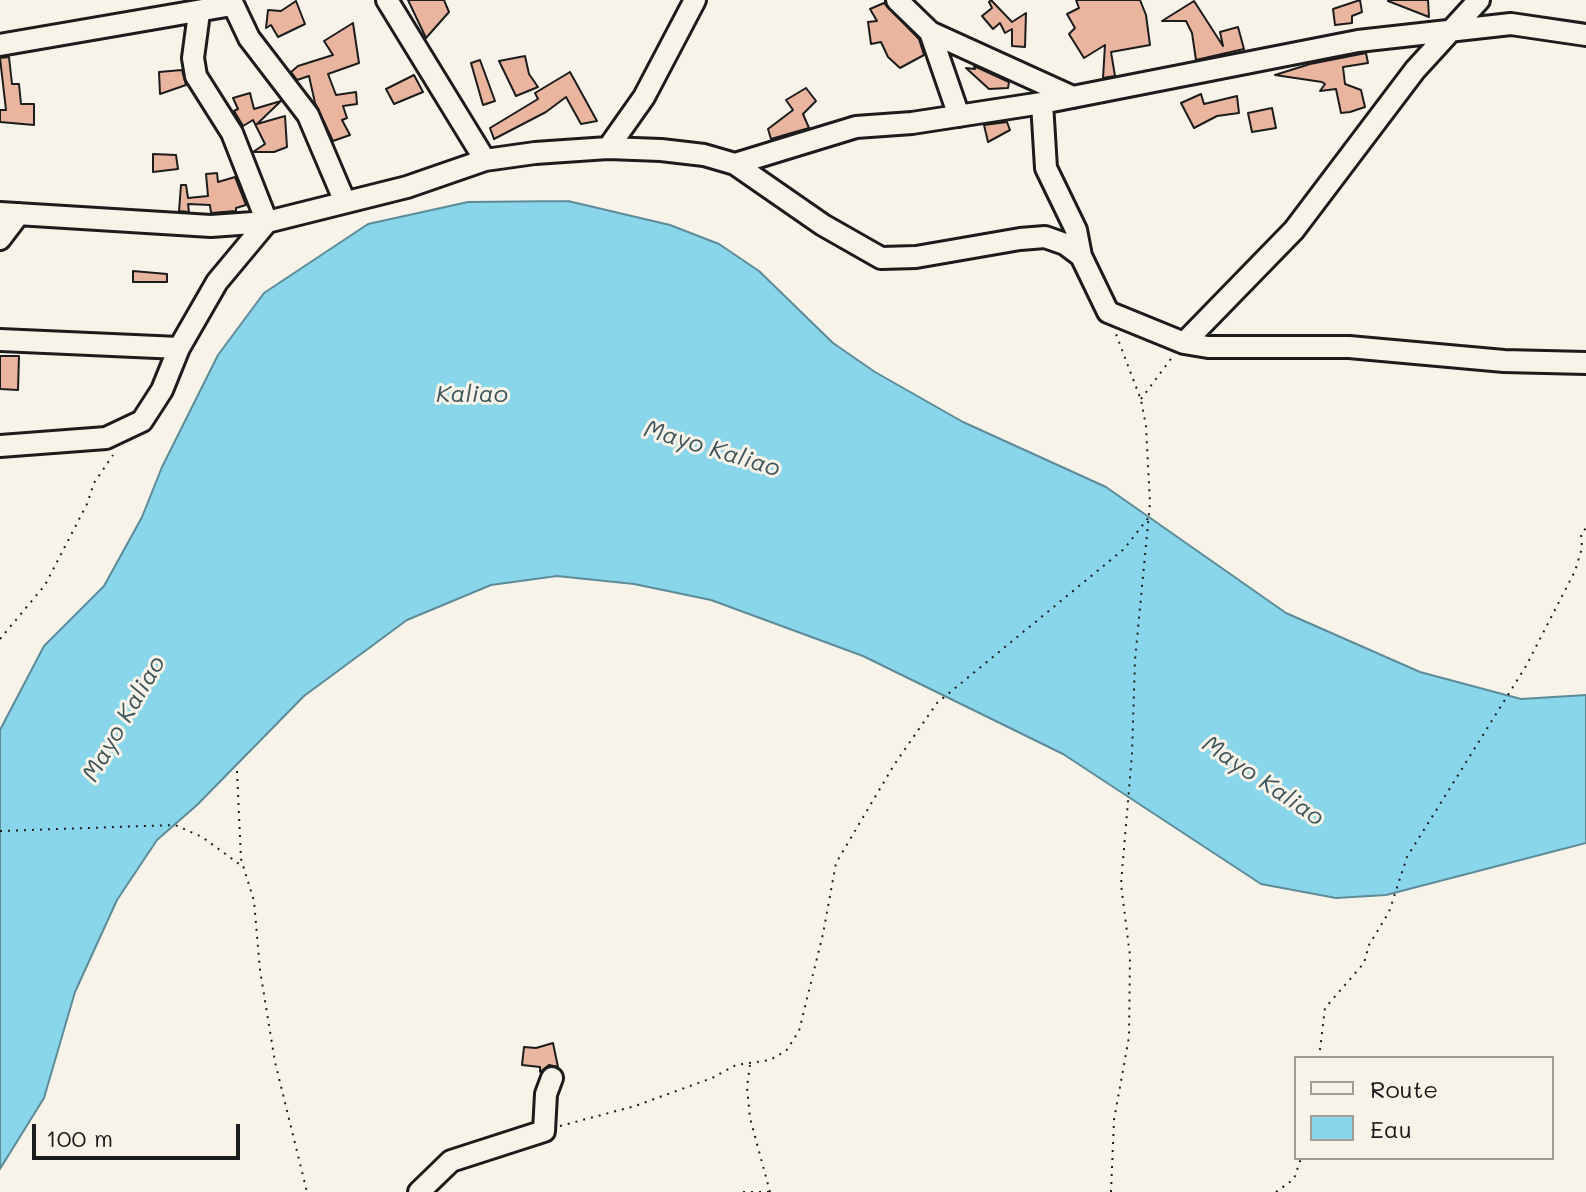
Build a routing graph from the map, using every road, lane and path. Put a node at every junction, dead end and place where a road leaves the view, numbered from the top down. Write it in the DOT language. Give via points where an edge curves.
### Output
graph roads {
  1 [pos="387,0"];
  2 [pos="695,0"];
  3 [pos="897,0"];
  4 [pos="1479,0"];
  5 [pos="232,3"];
  6 [pos="199,13"];
  7 [pos="1451,29"];
  8 [pos="930,32"];
  9 [pos="1586,35"];
  10 [pos="0,45"];
  11 [pos="1073,97"];
  12 [pos="1042,103"];
  13 [pos="959,116"];
  14 [pos="608,148"];
  15 [pos="485,160"];
  16 [pos="735,164"];
  17 [pos="345,202"];
  18 [pos="10,213"];
  19 [pos="267,222"];
  20 [pos="0,239"];
  21 [pos="1081,256"];
  22 [pos="1108,312"];
  23 [pos="0,340"];
  24 [pos="1184,343"];
  25 [pos="179,348"];
  26 [pos="1586,363"];
  27 [pos="1141,400"];
  28 [pos="0,446"];
  29 [pos="112,456"];
  30 [pos="1149,517"];
  31 [pos="1586,528"];
  32 [pos="0,639"];
  33 [pos="237,771"];
  34 [pos="0,831"];
  35 [pos="243,867"];
  36 [pos="1319,1056"];
  37 [pos="750,1063"];
  38 [pos="552,1078"];
  39 [pos="544,1131"];
  40 [pos="1300,1160"];
  41 [pos="307,1192"];
  42 [pos="419,1192"];
  43 [pos="743,1192"];
  44 [pos="770,1192"];
  45 [pos="1111,1192"];
  46 [pos="1276,1192"];
  1 -- 15 [label="street"];
  2 -- 14 [label="street" via="644,97"];
  3 -- 8 [label="street"];
  4 -- 7 [label="street"];
  5 -- 6 [label="street"];
  5 -- 17 [label="street" via="249,38 308,115"];
  6 -- 10 [label="street"];
  6 -- 19 [label="street" via="196,76 232,133"];
  7 -- 9 [label="street" via="1511,24"];
  7 -- 11 [label="street" via="1313,49"];
  7 -- 24 [label="street" via="1294,230"];
  8 -- 11 [label="street"];
  8 -- 13 [label="street"];
  11 -- 12 [label="street"];
  12 -- 13 [label="street"];
  12 -- 21 [label="street" via="1046,168 1076,230"];
  13 -- 16 [label="street" via="856,127"];
  14 -- 15 [label="street"];
  14 -- 16 [label="street" via="704,155"];
  15 -- 17 [label="street"];
  16 -- 21 [label="street" via="881,258 1045,237"];
  17 -- 19 [label="street"];
  18 -- 19 [label="street" via="211,226"];
  18 -- 20 [label="street"];
  19 -- 25 [label="street" via="217,282"];
  21 -- 22 [label="street"];
  22 -- 24 [label="street"];
  22 -- 27 [label="path"];
  23 -- 25 [label="street"];
  24 -- 26 [label="street" via="1349,347"];
  24 -- 27 [label="path"];
  25 -- 28 [label="street" via="142,421 106,438"];
  27 -- 30 [label="path"];
  29 -- 32 [label="path" via="45,585"];
  30 -- 37 [label="path" via="1124,549 937,703 836,863 799,1031 786,1051"];
  30 -- 45 [label="path" via="1121,884 1130,956 1129,1037 1114,1120"];
  31 -- 36 [label="path" via="1575,571 1526,666 1407,857 1364,963 1325,1008"];
  33 -- 35 [label="path"];
  34 -- 35 [label="path" via="175,825"];
  35 -- 41 [label="path" via="254,901 275,1062"];
  37 -- 39 [label="path" via="635,1106"];
  37 -- 44 [label="path" via="750,1118"];
  38 -- 39 [label="street"];
  39 -- 42 [label="street" via="451,1161"];
  40 -- 46 [label="path" via="1294,1179"];
  43 -- 44 [label="path"];
}
